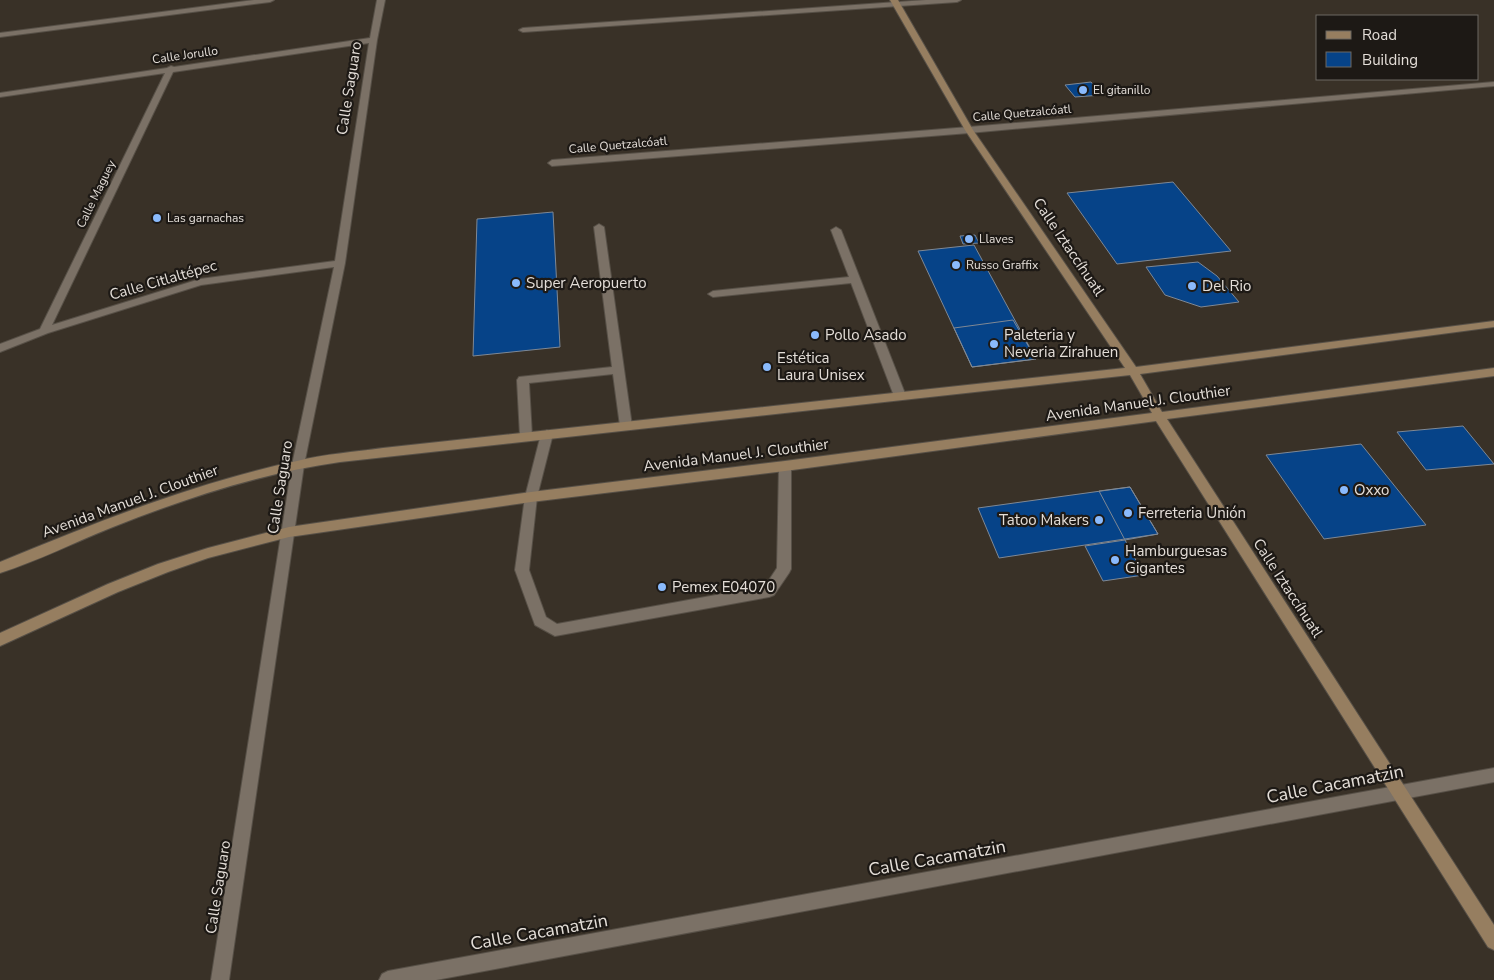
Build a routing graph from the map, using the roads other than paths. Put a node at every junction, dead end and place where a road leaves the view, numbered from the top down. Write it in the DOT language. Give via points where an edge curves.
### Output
graph roads {
  1 [pos="270,0"];
  2 [pos="381,0"];
  3 [pos="957,0"];
  4 [pos="895,2"];
  5 [pos="523,30"];
  6 [pos="0,35"];
  7 [pos="373,40"];
  8 [pos="171,68"];
  9 [pos="1494,84"];
  10 [pos="0,95"];
  11 [pos="969,130"];
  12 [pos="552,163"];
  13 [pos="599,227"];
  14 [pos="836,230"];
  15 [pos="340,263"];
  16 [pos="855,278"];
  17 [pos="713,294"];
  18 [pos="1494,324"];
  19 [pos="44,332"];
  20 [pos="0,348"];
  21 [pos="619,370"];
  22 [pos="1133,371"];
  23 [pos="1494,372"];
  24 [pos="900,396"];
  25 [pos="1159,416"];
  26 [pos="626,426"];
  27 [pos="547,434"];
  28 [pos="526,436"];
  29 [pos="298,465"];
  30 [pos="785,466"];
  31 [pos="530,497"];
  32 [pos="289,532"];
  33 [pos="0,568"];
  34 [pos="0,640"];
  35 [pos="1494,774"];
  36 [pos="1400,792"];
  37 [pos="1494,941"];
  38 [pos="220,980"];
  39 [pos="388,980"];
  1 -- 6 [label="street"];
  2 -- 7 [label="street, Calle Saguaro"];
  3 -- 4 [label="street"];
  4 -- 5 [label="street"];
  4 -- 11 [label="main road, Calle Iztaccíhuatl"];
  7 -- 8 [label="street, Calle Jorullo"];
  7 -- 15 [label="street, Calle Saguaro"];
  8 -- 10 [label="street, Calle Jorullo"];
  8 -- 19 [label="street, Calle Maguey"];
  9 -- 11 [label="street, Calle Quetzalcóatl"];
  11 -- 12 [label="street, Calle Quetzalcóatl"];
  11 -- 22 [label="main road, Calle Iztaccíhuatl"];
  13 -- 21 [label="street"];
  14 -- 16 [label="street"];
  15 -- 19 [label="street, Calle Citlaltépec" via="200,282"];
  15 -- 29 [label="street, Calle Saguaro"];
  16 -- 17 [label="street"];
  16 -- 24 [label="street"];
  18 -- 22 [label="main road, Avenida Manuel J. Clouthier"];
  19 -- 20 [label="street, Calle Citlaltépec"];
  21 -- 26 [label="street"];
  21 -- 28 [label="street" via="523,380"];
  22 -- 24 [label="main road, Avenida Manuel J. Clouthier"];
  22 -- 25 [label="main road, Calle Iztaccíhuatl"];
  23 -- 25 [label="main road, Avenida Manuel J. Clouthier"];
  24 -- 26 [label="main road, Avenida Manuel J. Clouthier"];
  25 -- 30 [label="main road, Avenida Manuel J. Clouthier"];
  25 -- 36 [label="main road, Calle Iztaccíhuatl"];
  26 -- 27 [label="main road, Avenida Manuel J. Clouthier"];
  27 -- 28 [label="main road, Avenida Manuel J. Clouthier"];
  27 -- 31 [label="street"];
  28 -- 29 [label="main road, Avenida Manuel J. Clouthier"];
  29 -- 32 [label="street, Calle Saguaro"];
  29 -- 33 [label="main road, Avenida Manuel J. Clouthier" via="170,501"];
  30 -- 31 [label="main road, Avenida Manuel J. Clouthier"];
  30 -- 31 [label="street" via="784,569 769,591 555,630 540,621 522,570"];
  31 -- 32 [label="main road, Avenida Manuel J. Clouthier"];
  32 -- 34 [label="main road, Avenida Manuel J. Clouthier" via="163,568"];
  32 -- 38 [label="street, Calle Saguaro"];
  35 -- 36 [label="street, Calle Cacamatzin"];
  36 -- 37 [label="main road, Calle Iztaccíhuatl"];
  36 -- 39 [label="street, Calle Cacamatzin"];
}
